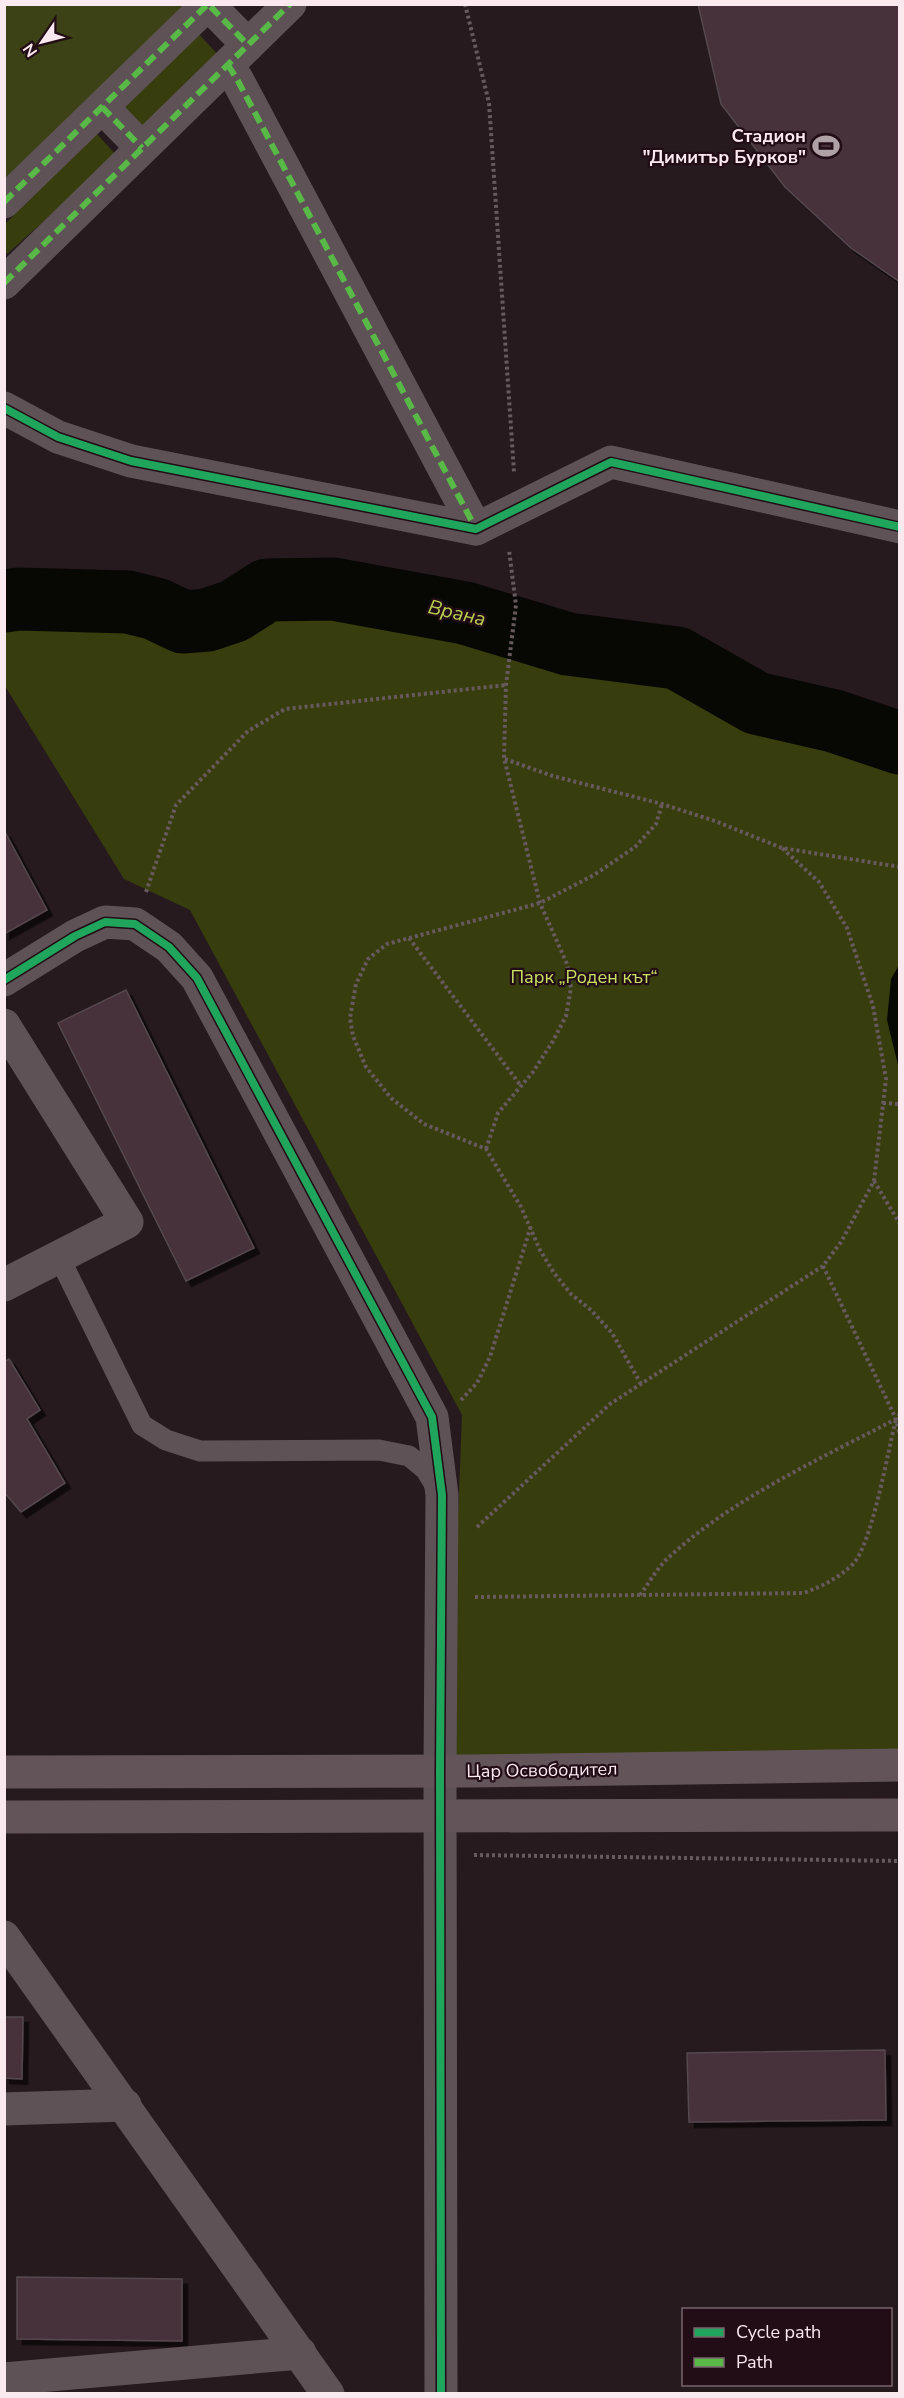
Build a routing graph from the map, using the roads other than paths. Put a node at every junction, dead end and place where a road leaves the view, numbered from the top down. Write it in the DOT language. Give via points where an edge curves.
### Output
graph roads {
  1 [pos="290,4"];
  2 [pos="238,55"];
  3 [pos="102,107"];
  4 [pos="142,148"];
  5 [pos="4,202"];
  6 [pos="4,283"];
  7 [pos="4,408"];
  8 [pos="900,527"];
  9 [pos="476,529"];
  10 [pos="4,980"];
  11 [pos="4,1025"];
  12 [pos="59,1257"];
  13 [pos="4,1285"];
  14 [pos="442,1496"];
  15 [pos="900,1766"];
  16 [pos="440,1770"];
  17 [pos="4,1772"];
  18 [pos="440,1815"];
  19 [pos="900,1815"];
  20 [pos="4,1817"];
  21 [pos="4,1936"];
  22 [pos="125,2105"];
  23 [pos="4,2109"];
  24 [pos="300,2353"];
  25 [pos="4,2382"];
  26 [pos="13,2394"];
  27 [pos="328,2394"];
  28 [pos="441,2394"];
  1 -- 2 [label="street"];
  2 -- 3 [label="street" via="208,4"];
  2 -- 4 [label="street"];
  2 -- 9 [label="street" via="238,81"];
  3 -- 4 [label="street"];
  3 -- 5 [label="street"];
  4 -- 6 [label="street"];
  7 -- 9 [label="street" via="58,437 131,461"];
  8 -- 9 [label="street" via="611,462"];
  10 -- 14 [label="street" via="105,922 135,924 169,947 197,978 432,1417"];
  11 -- 12 [label="street" via="127,1222"];
  12 -- 13 [label="street"];
  12 -- 14 [label="lane" via="142,1425 166,1440 200,1451 379,1450 409,1456 426,1470"];
  14 -- 16 [label="street"];
  15 -- 16 [label="street, Цар Освободител"];
  16 -- 17 [label="street, Цар Освободител"];
  16 -- 18 [label="street"];
  18 -- 19 [label="street"];
  18 -- 20 [label="street"];
  18 -- 28 [label="street"];
  21 -- 22 [label="street"];
  22 -- 23 [label="street"];
  22 -- 24 [label="street"];
  24 -- 25 [label="street"];
  24 -- 27 [label="street"];
  25 -- 26 [label="street"];
}
